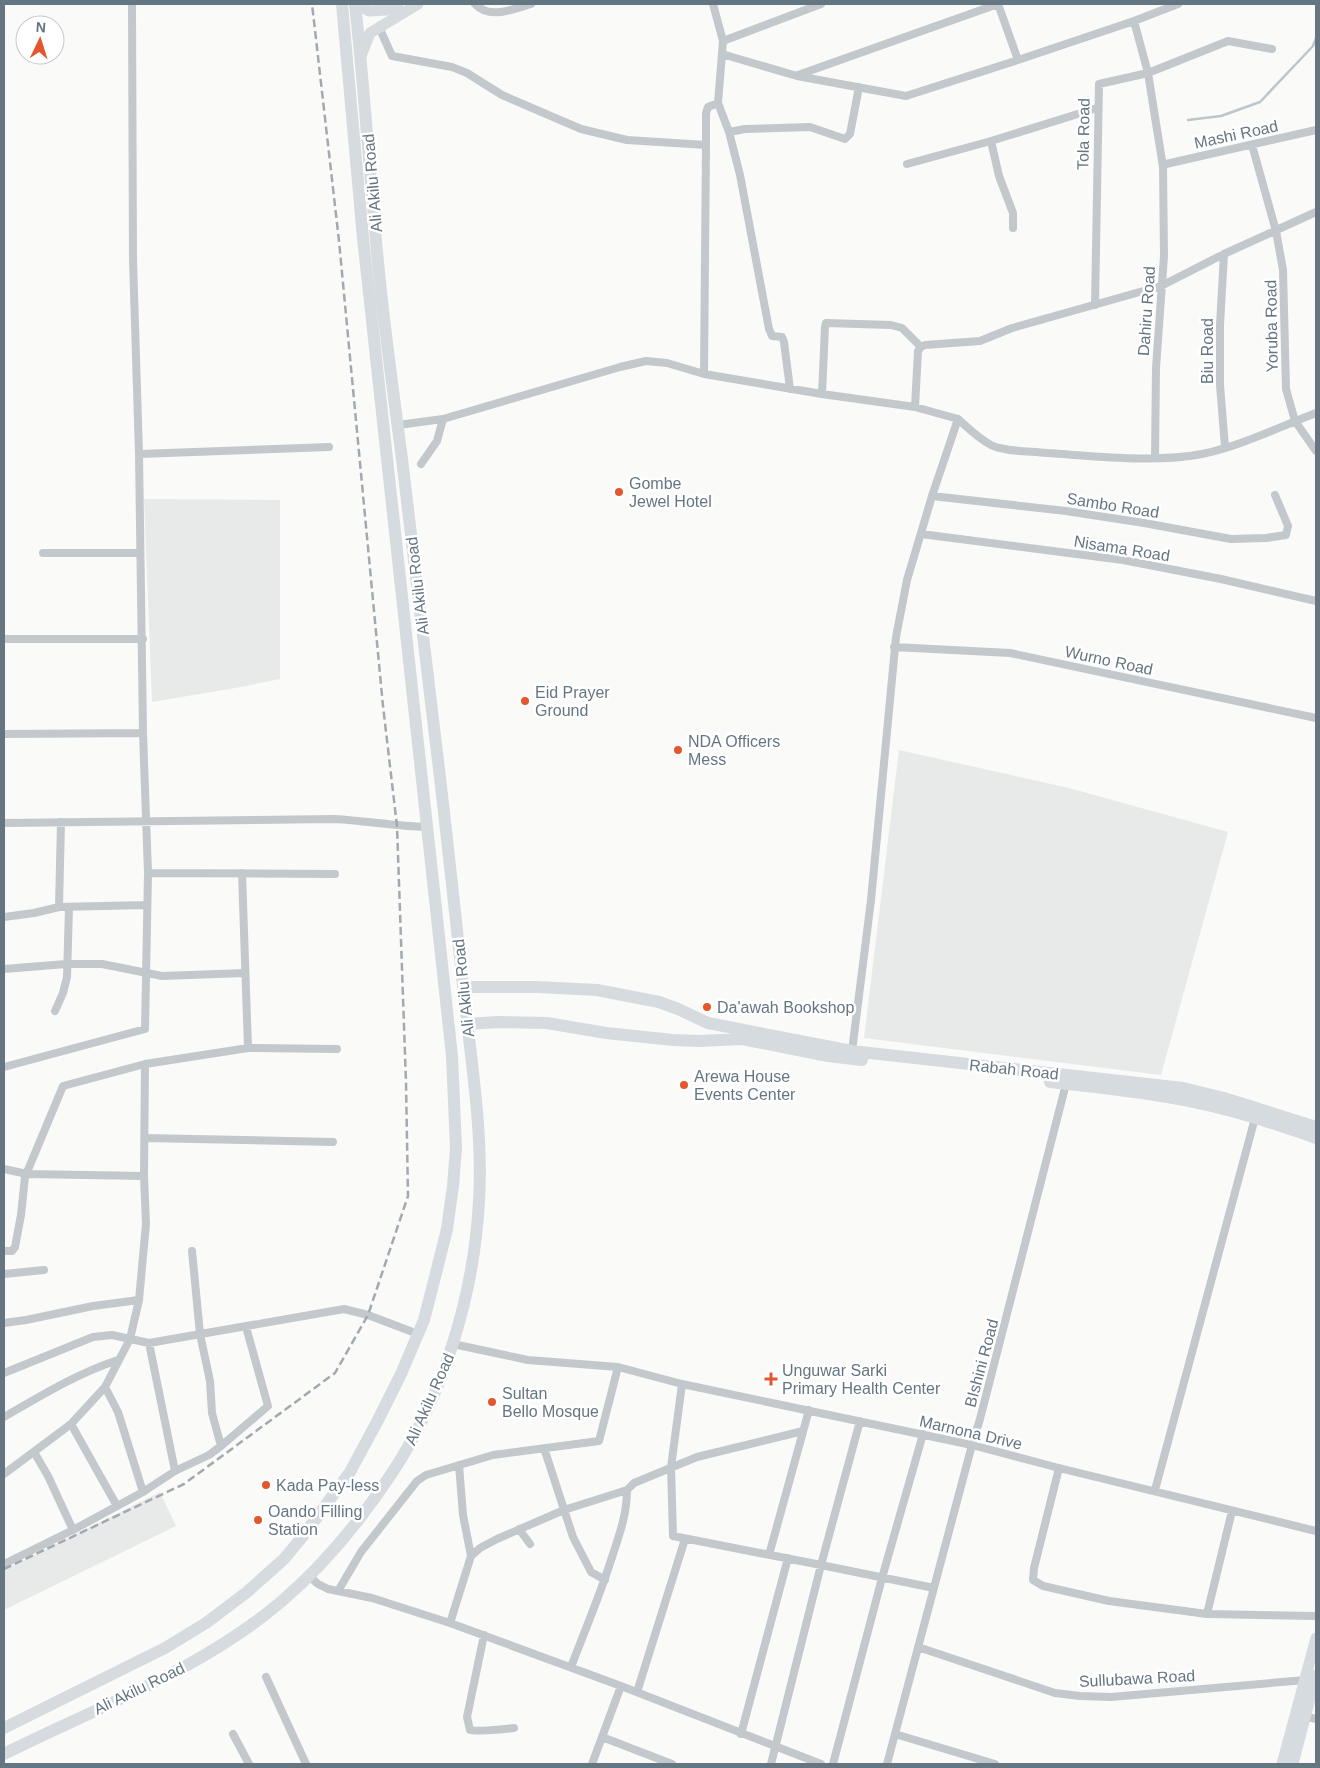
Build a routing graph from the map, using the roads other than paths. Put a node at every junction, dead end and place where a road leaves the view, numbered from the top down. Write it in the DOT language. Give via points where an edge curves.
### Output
graph roads {
  1 [pos="132,4"];
  2 [pos="342,4"];
  3 [pos="356,4"];
  4 [pos="398,4"];
  5 [pos="418,4"];
  6 [pos="475,4"];
  7 [pos="531,4"];
  8 [pos="713,4"];
  9 [pos="821,4"];
  10 [pos="998,4"];
  11 [pos="1178,4"];
  12 [pos="1134,21"];
  13 [pos="379,27"];
  14 [pos="723,41"];
  15 [pos="1272,49"];
  16 [pos="722,54"];
  17 [pos="361,56"];
  18 [pos="1018,60"];
  19 [pos="1148,73"];
  20 [pos="797,76"];
  21 [pos="859,87"];
  22 [pos="718,103"];
  23 [pos="1098,108"];
  24 [pos="1316,130"];
  25 [pos="729,132"];
  26 [pos="991,141"];
  27 [pos="706,145"];
  28 [pos="1252,145"];
  29 [pos="907,164"];
  30 [pos="1163,167"];
  31 [pos="1316,212"];
  32 [pos="1013,228"];
  33 [pos="1276,231"];
  34 [pos="376,237"];
  35 [pos="363,238"];
  36 [pos="1224,254"];
  37 [pos="1161,286"];
  38 [pos="1095,305"];
  39 [pos="921,347"];
  40 [pos="704,374"];
  41 [pos="790,389"];
  42 [pos="822,394"];
  43 [pos="915,407"];
  44 [pos="1316,413"];
  45 [pos="443,419"];
  46 [pos="958,419"];
  47 [pos="1295,421"];
  48 [pos="398,424"];
  49 [pos="329,447"];
  50 [pos="1225,447"];
  51 [pos="1316,452"];
  52 [pos="139,454"];
  53 [pos="1155,457"];
  54 [pos="421,464"];
  55 [pos="1275,495"];
  56 [pos="932,496"];
  57 [pos="921,534"];
  58 [pos="43,553"];
  59 [pos="140,553"];
  60 [pos="1316,601"];
  61 [pos="4,639"];
  62 [pos="143,639"];
  63 [pos="894,647"];
  64 [pos="1316,718"];
  65 [pos="143,732"];
  66 [pos="4,734"];
  67 [pos="4,822"];
  68 [pos="61,822"];
  69 [pos="146,822"];
  70 [pos="426,827"];
  71 [pos="148,873"];
  72 [pos="242,873"];
  73 [pos="336,874"];
  74 [pos="147,905"];
  75 [pos="59,907"];
  76 [pos="69,907"];
  77 [pos="4,917"];
  78 [pos="66,964"];
  79 [pos="4,969"];
  80 [pos="145,973"];
  81 [pos="245,973"];
  82 [pos="463,987"];
  83 [pos="55,1011"];
  84 [pos="467,1024"];
  85 [pos="248,1048"];
  86 [pos="337,1049"];
  87 [pos="852,1051"];
  88 [pos="145,1064"];
  89 [pos="4,1067"];
  90 [pos="1066,1084"];
  91 [pos="1255,1118"];
  92 [pos="1316,1127"];
  93 [pos="145,1138"];
  94 [pos="1316,1138"];
  95 [pos="332,1142"];
  96 [pos="4,1169"];
  97 [pos="27,1174"];
  98 [pos="144,1176"];
  99 [pos="4,1251"];
  100 [pos="192,1251"];
  101 [pos="44,1270"];
  102 [pos="4,1274"];
  103 [pos="139,1300"];
  104 [pos="4,1323"];
  105 [pos="246,1327"];
  106 [pos="200,1334"];
  107 [pos="418,1334"];
  108 [pos="130,1339"];
  109 [pos="149,1343"];
  110 [pos="453,1344"];
  111 [pos="118,1360"];
  112 [pos="618,1367"];
  113 [pos="4,1373"];
  114 [pos="682,1384"];
  115 [pos="105,1387"];
  116 [pos="808,1410"];
  117 [pos="4,1417"];
  118 [pos="860,1421"];
  119 [pos="71,1424"];
  120 [pos="803,1431"];
  121 [pos="923,1434"];
  122 [pos="972,1445"];
  123 [pos="221,1446"];
  124 [pos="544,1448"];
  125 [pos="34,1452"];
  126 [pos="459,1465"];
  127 [pos="672,1467"];
  128 [pos="1059,1468"];
  129 [pos="175,1471"];
  130 [pos="4,1474"];
  131 [pos="627,1490"];
  132 [pos="1154,1490"];
  133 [pos="143,1492"];
  134 [pos="117,1506"];
  135 [pos="564,1510"];
  136 [pos="1232,1511"];
  137 [pos="519,1529"];
  138 [pos="74,1530"];
  139 [pos="1316,1531"];
  140 [pos="685,1539"];
  141 [pos="530,1544"];
  142 [pos="769,1555"];
  143 [pos="471,1556"];
  144 [pos="788,1558"];
  145 [pos="4,1564"];
  146 [pos="821,1564"];
  147 [pos="309,1576"];
  148 [pos="882,1578"];
  149 [pos="605,1580"];
  150 [pos="934,1588"];
  151 [pos="338,1591"];
  152 [pos="1207,1614"];
  153 [pos="1316,1616"];
  154 [pos="450,1623"];
  155 [pos="484,1635"];
  156 [pos="1316,1638"];
  157 [pos="918,1647"];
  158 [pos="571,1667"];
  159 [pos="1316,1675"];
  160 [pos="266,1677"];
  161 [pos="1305,1680"];
  162 [pos="621,1686"];
  163 [pos="637,1692"];
  164 [pos="1306,1717"];
  165 [pos="4,1728"];
  166 [pos="514,1728"];
  167 [pos="233,1734"];
  168 [pos="741,1734"];
  169 [pos="895,1734"];
  170 [pos="602,1737"];
  171 [pos="776,1746"];
  172 [pos="4,1754"];
  173 [pos="249,1764"];
  174 [pos="306,1764"];
  175 [pos="592,1764"];
  176 [pos="672,1764"];
  177 [pos="771,1764"];
  178 [pos="821,1764"];
  179 [pos="833,1764"];
  180 [pos="887,1764"];
  181 [pos="995,1764"];
  182 [pos="1282,1764"];
  183 [pos="1293,1764"];
  1 -- 52 [label="street" via="133,260"];
  2 -- 35 [label="main road, Ali Akilu Road"];
  3 -- 4 [label="street" via="369,11 386,10"];
  3 -- 17 [label="main road, Ali Akilu Road"];
  5 -- 13 [label="street"];
  6 -- 7 [label="street" via="481,10 491,12"];
  8 -- 14 [label="street"];
  9 -- 14 [label="street"];
  10 -- 18 [label="street"];
  10 -- 20 [label="street"];
  11 -- 12 [label="street"];
  12 -- 18 [label="street"];
  12 -- 19 [label="street, Dahiru Road"];
  13 -- 17 [label="street" via="370,33"];
  13 -- 27 [label="street" via="392,56 468,73 502,96 581,129 627,140"];
  14 -- 16 [label="street"];
  15 -- 19 [label="street, Tola Road" via="1228,41"];
  16 -- 20 [label="street"];
  16 -- 22 [label="street"];
  17 -- 34 [label="main road, Ali Akilu Road"];
  18 -- 21 [label="street" via="906,96"];
  19 -- 23 [label="street, Tola Road" via="1099,84"];
  19 -- 30 [label="street, Dahiru Road"];
  20 -- 21 [label="street"];
  21 -- 25 [label="street" via="850,134 845,139 810,127"];
  22 -- 25 [label="street"];
  22 -- 27 [label="street" via="708,107 706,113"];
  23 -- 26 [label="street"];
  23 -- 38 [label="street, Tola Road"];
  24 -- 28 [label="street, Mashi Road"];
  25 -- 41 [label="street" via="769,329 772,336 782,337 784,342"];
  26 -- 29 [label="street"];
  26 -- 32 [label="street" via="999,176 1012,208"];
  27 -- 40 [label="street"];
  28 -- 30 [label="street, Mashi Road"];
  28 -- 33 [label="street, Yoruba Road"];
  30 -- 37 [label="street, Dahiru Road"];
  31 -- 33 [label="street"];
  33 -- 36 [label="street"];
  33 -- 47 [label="street, Yoruba Road" via="1283,270 1286,389"];
  34 -- 35 [label="main road"];
  34 -- 48 [label="main road, Ali Akilu Road"];
  35 -- 70 [label="main road, Ali Akilu Road"];
  36 -- 37 [label="street"];
  36 -- 50 [label="street, Biu Road" via="1220,385"];
  37 -- 38 [label="street"];
  37 -- 53 [label="street, Dahiru Road"];
  38 -- 39 [label="street" via="1012,328 980,341"];
  39 -- 42 [label="street" via="902,328 891,325 826,323"];
  39 -- 43 [label="street"];
  40 -- 41 [label="street"];
  40 -- 45 [label="street" via="667,363 646,361"];
  41 -- 42 [label="street"];
  42 -- 43 [label="street"];
  43 -- 46 [label="street"];
  44 -- 47 [label="street"];
  45 -- 48 [label="street"];
  45 -- 54 [label="street" via="438,441"];
  46 -- 53 [label="street" via="991,446 1092,456"];
  46 -- 56 [label="street"];
  47 -- 50 [label="street"];
  47 -- 51 [label="street, Yoruba Road"];
  48 -- 82 [label="main road, Ali Akilu Road"];
  49 -- 52 [label="street"];
  50 -- 53 [label="street" via="1174,458"];
  52 -- 59 [label="street"];
  55 -- 56 [label="street, Sambo Road" via="1288,526 1286,535 1231,539 1066,511"];
  56 -- 57 [label="street"];
  57 -- 60 [label="street, Nisama Road" via="1123,560"];
  57 -- 63 [label="street" via="907,580"];
  58 -- 59 [label="street"];
  59 -- 62 [label="street"];
  61 -- 62 [label="street"];
  62 -- 65 [label="street"];
  63 -- 64 [label="street, Wurno Road" via="1010,653"];
  63 -- 87 [label="street" via="871,900"];
  65 -- 66 [label="street"];
  65 -- 69 [label="street"];
  67 -- 68 [label="street"];
  68 -- 69 [label="street"];
  68 -- 75 [label="street"];
  69 -- 70 [label="street" via="335,819"];
  69 -- 71 [label="street"];
  70 -- 107 [label="main road, Ali Akilu Road" via="452,1056 456,1148 446,1229"];
  71 -- 72 [label="street"];
  71 -- 74 [label="street"];
  72 -- 73 [label="street"];
  72 -- 81 [label="street"];
  74 -- 76 [label="street"];
  74 -- 80 [label="street"];
  75 -- 76 [label="street"];
  75 -- 77 [label="street"];
  76 -- 78 [label="street"];
  78 -- 79 [label="street"];
  78 -- 80 [label="street" via="102,964"];
  78 -- 83 [label="street" via="67,977"];
  80 -- 81 [label="street" via="162,976"];
  80 -- 89 [label="street" via="145,1029"];
  81 -- 85 [label="street"];
  82 -- 84 [label="main road, Ali Akilu Road"];
  82 -- 87 [label="main road, Rabah Road" via="597,990 659,1002 708,1023"];
  84 -- 90 [label="main road, Rabah Road" via="547,1023 674,1040 742,1039 851,1059"];
  84 -- 110 [label="main road, Ali Akilu Road" via="478,1136 479,1204 470,1272"];
  85 -- 86 [label="street"];
  85 -- 88 [label="street"];
  87 -- 92 [label="main road, Rabah Road" via="1183,1088"];
  88 -- 93 [label="street"];
  88 -- 97 [label="street" via="63,1086"];
  90 -- 91 [label="main road, Rabah Road" via="1181,1100"];
  90 -- 122 [label="street, BIshini Road"];
  91 -- 94 [label="main road, Rabah Road"];
  91 -- 132 [label="street"];
  93 -- 95 [label="street"];
  93 -- 98 [label="street"];
  96 -- 97 [label="street"];
  97 -- 98 [label="street"];
  97 -- 99 [label="street" via="14,1250"];
  98 -- 103 [label="street" via="146,1224"];
  100 -- 106 [label="street"];
  101 -- 102 [label="street"];
  103 -- 104 [label="street"];
  103 -- 108 [label="street"];
  105 -- 106 [label="street"];
  105 -- 107 [label="street" via="344,1309"];
  105 -- 123 [label="street" via="268,1406"];
  106 -- 109 [label="street"];
  106 -- 123 [label="street" via="210,1381 212,1413"];
  107 -- 165 [label="main road, Ali Akilu Road" via="350,1472 284,1558 247,1592 165,1648"];
  108 -- 109 [label="street"];
  108 -- 111 [label="street"];
  108 -- 113 [label="street" via="112,1335 93,1337"];
  109 -- 129 [label="street"];
  110 -- 112 [label="street, Marnona Drive" via="528,1360"];
  110 -- 147 [label="main road, Ali Akilu Road" via="424,1418 394,1470 357,1523"];
  111 -- 115 [label="street"];
  111 -- 117 [label="street" via="37,1397"];
  112 -- 114 [label="street, Marnona Drive"];
  112 -- 124 [label="street" via="599,1441"];
  114 -- 116 [label="street, Marnona Drive"];
  114 -- 127 [label="street"];
  115 -- 119 [label="street"];
  115 -- 133 [label="street" via="118,1412"];
  116 -- 118 [label="street, Marnona Drive"];
  116 -- 120 [label="street"];
  118 -- 121 [label="street, Marnona Drive"];
  118 -- 146 [label="street"];
  119 -- 125 [label="street"];
  119 -- 134 [label="street"];
  120 -- 127 [label="street" via="697,1457"];
  120 -- 142 [label="street"];
  121 -- 122 [label="street, Marnona Drive"];
  121 -- 148 [label="street"];
  122 -- 128 [label="street, Marnona Drive"];
  122 -- 150 [label="street, BIshini Road"];
  123 -- 129 [label="street"];
  124 -- 126 [label="street" via="493,1455"];
  124 -- 135 [label="street"];
  125 -- 130 [label="street"];
  125 -- 138 [label="street"];
  126 -- 143 [label="street" via="463,1515"];
  126 -- 151 [label="street" via="417,1481 361,1552"];
  127 -- 131 [label="street" via="634,1483"];
  127 -- 140 [label="street" via="673,1536"];
  128 -- 132 [label="street, Marnona Drive"];
  128 -- 152 [label="street" via="1033,1580 1042,1586 1109,1601"];
  129 -- 133 [label="street"];
  131 -- 135 [label="street"];
  131 -- 149 [label="street" via="622,1528"];
  132 -- 136 [label="street, Marnona Drive"];
  133 -- 134 [label="street"];
  134 -- 138 [label="street"];
  135 -- 137 [label="street"];
  135 -- 149 [label="street" via="573,1537 591,1572"];
  136 -- 139 [label="street, Marnona Drive"];
  136 -- 152 [label="street"];
  137 -- 141 [label="street"];
  137 -- 143 [label="street" via="497,1538"];
  138 -- 145 [label="street"];
  140 -- 142 [label="street"];
  140 -- 163 [label="street"];
  142 -- 144 [label="street"];
  143 -- 154 [label="street"];
  144 -- 146 [label="street"];
  144 -- 168 [label="street"];
  146 -- 148 [label="street"];
  146 -- 171 [label="street"];
  147 -- 151 [label="street"];
  147 -- 172 [label="main road, Ali Akilu Road" via="280,1603 213,1650 131,1694"];
  148 -- 150 [label="street"];
  148 -- 179 [label="street"];
  149 -- 158 [label="street"];
  150 -- 157 [label="street, BIshini Road"];
  151 -- 154 [label="street" via="372,1598"];
  152 -- 153 [label="street"];
  154 -- 155 [label="street"];
  155 -- 158 [label="street"];
  155 -- 166 [label="street" via="467,1717 470,1730"];
  156 -- 161 [label="street"];
  157 -- 161 [label="street, Sullubawa Road" via="1055,1693 1080,1696 1111,1697"];
  157 -- 169 [label="street, BIshini Road"];
  158 -- 162 [label="street"];
  159 -- 164 [label="street"];
  160 -- 174 [label="street"];
  161 -- 164 [label="street"];
  162 -- 163 [label="street"];
  162 -- 170 [label="street"];
  163 -- 168 [label="street"];
  164 -- 182 [label="street"];
  164 -- 183 [label="street"];
  167 -- 173 [label="street"];
  168 -- 171 [label="street"];
  169 -- 180 [label="street, BIshini Road"];
  169 -- 181 [label="street"];
  170 -- 175 [label="street"];
  170 -- 176 [label="street"];
  171 -- 177 [label="street"];
  171 -- 178 [label="street"];
}
